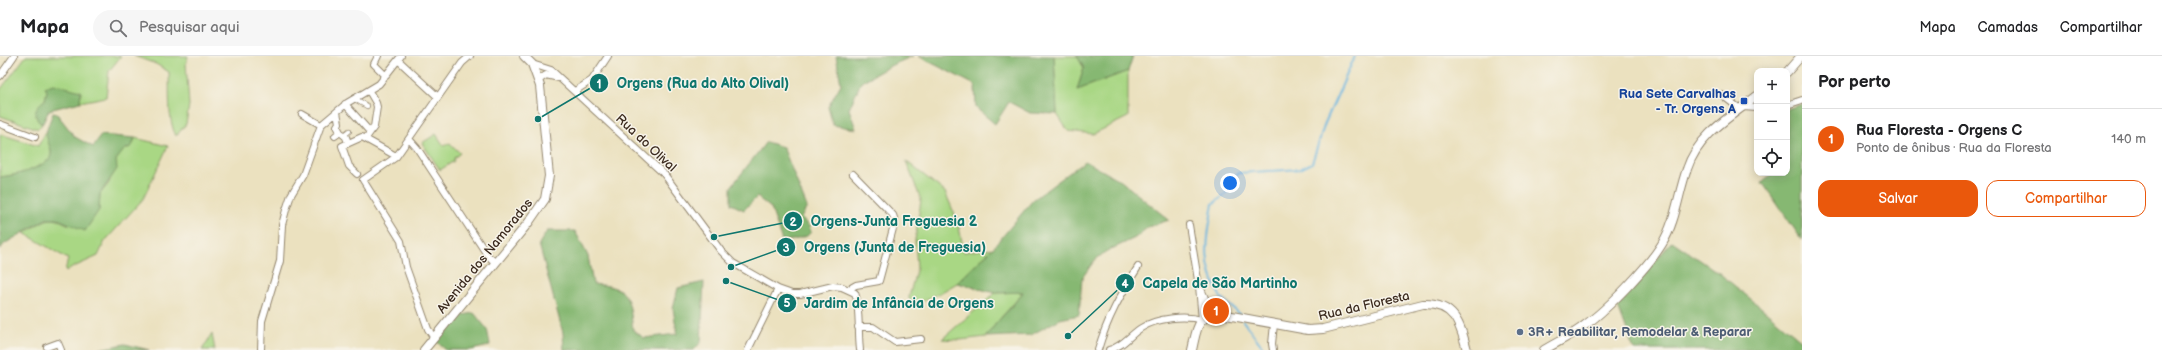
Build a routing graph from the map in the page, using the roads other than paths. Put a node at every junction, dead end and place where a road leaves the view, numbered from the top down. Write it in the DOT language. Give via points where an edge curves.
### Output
graph roads {
  1 [pos="14,56"];
  2 [pos="378,56"];
  3 [pos="470,56"];
  4 [pos="524,56"];
  5 [pos="608,56"];
  6 [pos="1801,56"];
  7 [pos="399,58"];
  8 [pos="532,64"];
  9 [pos="1790,69"];
  10 [pos="0,76"];
  11 [pos="386,76"];
  12 [pos="539,80"];
  13 [pos="563,80"];
  14 [pos="369,91"];
  15 [pos="575,91"];
  16 [pos="1722,94"];
  17 [pos="438,97"];
  18 [pos="1754,98"];
  19 [pos="355,99"];
  20 [pos="1802,100"];
  21 [pos="345,104"];
  22 [pos="1790,104"];
  23 [pos="367,106"];
  24 [pos="1742,108"];
  25 [pos="1754,108"];
  26 [pos="337,112"];
  27 [pos="302,114"];
  28 [pos="0,124"];
  29 [pos="321,125"];
  30 [pos="370,132"];
  31 [pos="35,137"];
  32 [pos="366,138"];
  33 [pos="408,139"];
  34 [pos="349,143"];
  35 [pos="396,156"];
  36 [pos="357,174"];
  37 [pos="854,174"];
  38 [pos="1189,225"];
  39 [pos="496,263"];
  40 [pos="1138,267"];
  41 [pos="1199,286"];
  42 [pos="778,289"];
  43 [pos="848,289"];
  44 [pos="1212,314"];
  45 [pos="1202,320"];
  46 [pos="1274,324"];
  47 [pos="858,328"];
  48 [pos="434,338"];
  49 [pos="921,339"];
  50 [pos="47,347"];
  51 [pos="428,349"];
  52 [pos="61,350"];
  53 [pos="261,350"];
  54 [pos="748,350"];
  55 [pos="860,350"];
  56 [pos="1098,350"];
  57 [pos="1109,350"];
  58 [pos="1192,350"];
  59 [pos="1274,350"];
  60 [pos="1467,350"];
  61 [pos="1544,350"];
  1 -- 10 [label="street"];
  2 -- 11 [label="street" via="374,64"];
  3 -- 17 [label="street"];
  4 -- 8 [label="street, Avenida dos Namorados"];
  5 -- 15 [label="street" via="592,80"];
  6 -- 9 [label="street"];
  7 -- 11 [label="street"];
  7 -- 17 [label="street"];
  8 -- 12 [label="street, Avenida dos Namorados"];
  8 -- 13 [label="street, Rua do Olival" via="551,70"];
  11 -- 14 [label="street"];
  12 -- 13 [label="street" via="546,75"];
  12 -- 39 [label="street, Avenida dos Namorados" via="549,176 545,199 533,218"];
  13 -- 15 [label="street, Rua do Olival"];
  14 -- 19 [label="street"];
  14 -- 30 [label="street" via="377,104 374,127"];
  15 -- 42 [label="street, Rua do Olival" via="664,174 732,262"];
  16 -- 24 [label="street"];
  17 -- 33 [label="street"];
  18 -- 24 [label="street"];
  19 -- 21 [label="street"];
  19 -- 23 [label="street"];
  20 -- 22 [label="street"];
  21 -- 26 [label="street"];
  21 -- 30 [label="street"];
  24 -- 25 [label="street"];
  24 -- 61 [label="street" via="1711,131 1692,155 1671,227 1650,261 1597,316"];
  26 -- 29 [label="street"];
  26 -- 34 [label="street" via="339,123 336,126"];
  27 -- 29 [label="street"];
  28 -- 31 [label="street"];
  29 -- 53 [label="street" via="304,175 286,210 282,225 280,261 262,321"];
  30 -- 32 [label="street"];
  32 -- 34 [label="street" via="362,137"];
  32 -- 35 [label="street"];
  33 -- 35 [label="street"];
  33 -- 39 [label="street" via="417,148 488,256"];
  34 -- 36 [label="street" via="342,146 349,166"];
  35 -- 48 [label="street" via="363,180 401,241 406,266 428,329"];
  37 -- 43 [label="street" via="893,215 896,226 879,281"];
  38 -- 41 [label="street"];
  39 -- 48 [label="street, Avenida dos Namorados"];
  40 -- 56 [label="street" via="1105,324"];
  41 -- 44 [label="street"];
  41 -- 45 [label="street"];
  42 -- 43 [label="street, Rua do Olival" via="792,294 833,286"];
  42 -- 54 [label="street"];
  43 -- 47 [label="street" via="855,293 858,299"];
  44 -- 45 [label="street"];
  44 -- 46 [label="street, Rua da Floresta"];
  45 -- 57 [label="street" via="1192,317 1150,323 1115,349"];
  45 -- 58 [label="street"];
  46 -- 59 [label="street"];
  46 -- 60 [label="street, Rua da Floresta" via="1308,330 1323,329 1423,304 1435,304 1445,308 1458,322"];
  47 -- 49 [label="street" via="873,327 894,342"];
  47 -- 55 [label="street"];
  48 -- 51 [label="street, Avenida dos Namorados"];
  50 -- 52 [label="street" via="58,343"];
}
